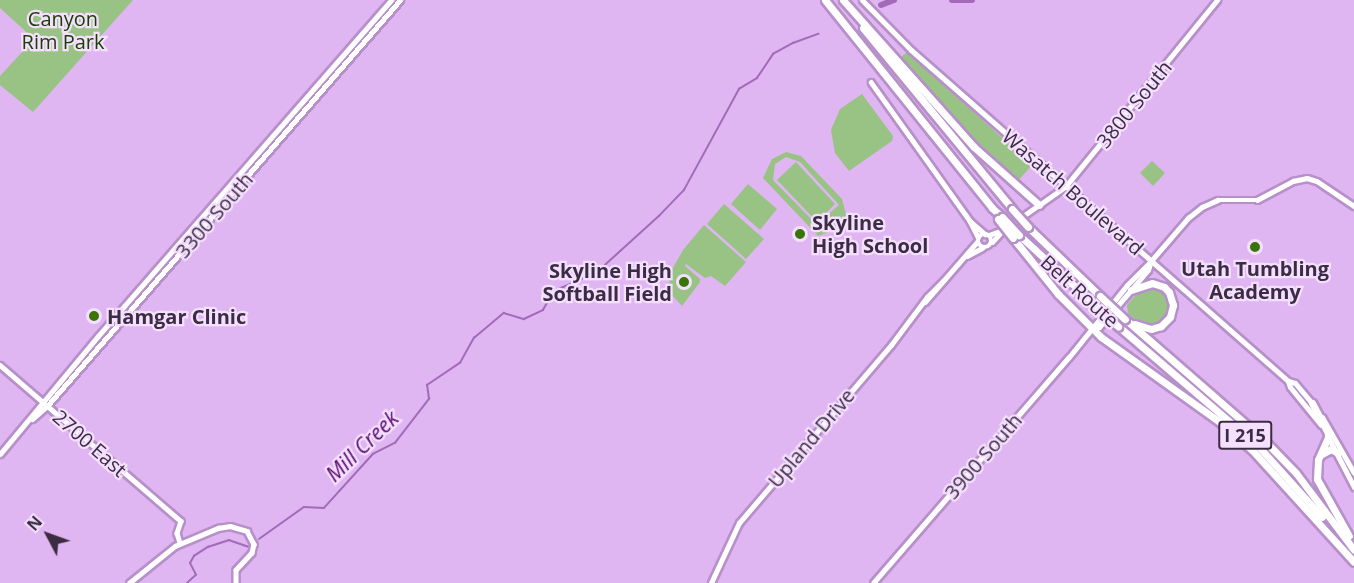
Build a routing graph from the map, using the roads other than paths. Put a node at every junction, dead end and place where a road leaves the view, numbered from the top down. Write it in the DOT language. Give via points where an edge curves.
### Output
graph roads {
  1 [pos="391,0"];
  2 [pos="400,0"];
  3 [pos="825,0"];
  4 [pos="841,0"];
  5 [pos="862,0"];
  6 [pos="1216,0"];
  7 [pos="871,82"];
  8 [pos="1066,186"];
  9 [pos="1039,204"];
  10 [pos="1354,206"];
  11 [pos="970,221"];
  12 [pos="1003,230"];
  13 [pos="987,235"];
  14 [pos="1016,236"];
  15 [pos="978,240"];
  16 [pos="992,242"];
  17 [pos="982,248"];
  18 [pos="968,256"];
  19 [pos="1152,261"];
  20 [pos="944,280"];
  21 [pos="1131,290"];
  22 [pos="925,302"];
  23 [pos="1125,319"];
  24 [pos="1092,328"];
  25 [pos="0,365"];
  26 [pos="1288,381"];
  27 [pos="1312,403"];
  28 [pos="45,404"];
  29 [pos="1329,438"];
  30 [pos="1338,453"];
  31 [pos="0,454"];
  32 [pos="1320,455"];
  33 [pos="1354,473"];
  34 [pos="1354,487"];
  35 [pos="180,543"];
  36 [pos="1354,543"];
  37 [pos="1354,550"];
  38 [pos="1354,562"];
  39 [pos="129,583"];
  40 [pos="236,583"];
  41 [pos="711,583"];
  42 [pos="873,583"];
  1 -- 28 [label="main road, 3300 South"];
  2 -- 28 [label="main road, 3300 South"];
  3 -- 14 [label="highway, Belt Route / I 215, bridge"];
  4 -- 9 [label="highway" via="967,139"];
  4 -- 23 [label="highway, Belt Route / I 215, bridge" via="1028,227"];
  5 -- 8 [label="main road, Wasatch Boulevard" via="898,38"];
  6 -- 8 [label="street, 3800 South"];
  7 -- 11 [label="street"];
  8 -- 9 [label="main road"];
  8 -- 19 [label="main road, Wasatch Boulevard"];
  9 -- 12 [label="street"];
  10 -- 19 [label="street" via="1307,178 1257,200 1218,200 1188,218"];
  11 -- 13 [label="street"];
  11 -- 15 [label="street"];
  12 -- 13 [label="street"];
  12 -- 16 [label="street"];
  13 -- 15 [label="street"];
  13 -- 16 [label="street"];
  14 -- 24 [label="highway" via="1058,294"];
  14 -- 38 [label="highway, Belt Route / I 215, bridge" via="1258,447 1327,524"];
  15 -- 17 [label="street"];
  15 -- 18 [label="street, Upland Drive"];
  16 -- 17 [label="street, Upland Drive" via="989,248"];
  17 -- 18 [label="street, Upland Drive"];
  18 -- 20 [label="street, Upland Drive"];
  19 -- 21 [label="main road, 3900 South"];
  19 -- 24 [label="main road, 3900 South"];
  19 -- 26 [label="main road, Wasatch Boulevard"];
  20 -- 22 [label="street, Upland Drive"];
  20 -- 22 [label="street, Upland Drive"];
  21 -- 23 [label="highway" via="1152,283 1164,287 1172,299 1173,312 1165,323 1151,329"];
  21 -- 24 [label="main road, 3900 South" via="1099,327"];
  22 -- 41 [label="street, Upland Drive" via="739,523"];
  23 -- 37 [label="highway, Belt Route / I 215" via="1263,439 1296,473"];
  24 -- 38 [label="highway" via="1252,450"];
  24 -- 42 [label="main road, 3900 South"];
  25 -- 28 [label="street, 2700 East"];
  26 -- 27 [label="main road, Wasatch Boulevard" via="1295,383"];
  26 -- 29 [label="main road, Wasatch Boulevard"];
  27 -- 29 [label="highway"];
  27 -- 33 [label="main road, Wasatch Boulevard"];
  28 -- 31 [label="main road, 3300 South"];
  28 -- 35 [label="street, 2700 East" via="181,521 177,533"];
  29 -- 30 [label="main road, Wasatch Boulevard"];
  29 -- 32 [label="highway"];
  30 -- 32 [label="highway" via="1331,449"];
  30 -- 34 [label="main road, Wasatch Boulevard"];
  32 -- 36 [label="highway" via="1317,482"];
  35 -- 39 [label="street"];
  35 -- 40 [label="street" via="224,526 240,528 252,537 253,551 236,570"];
}
